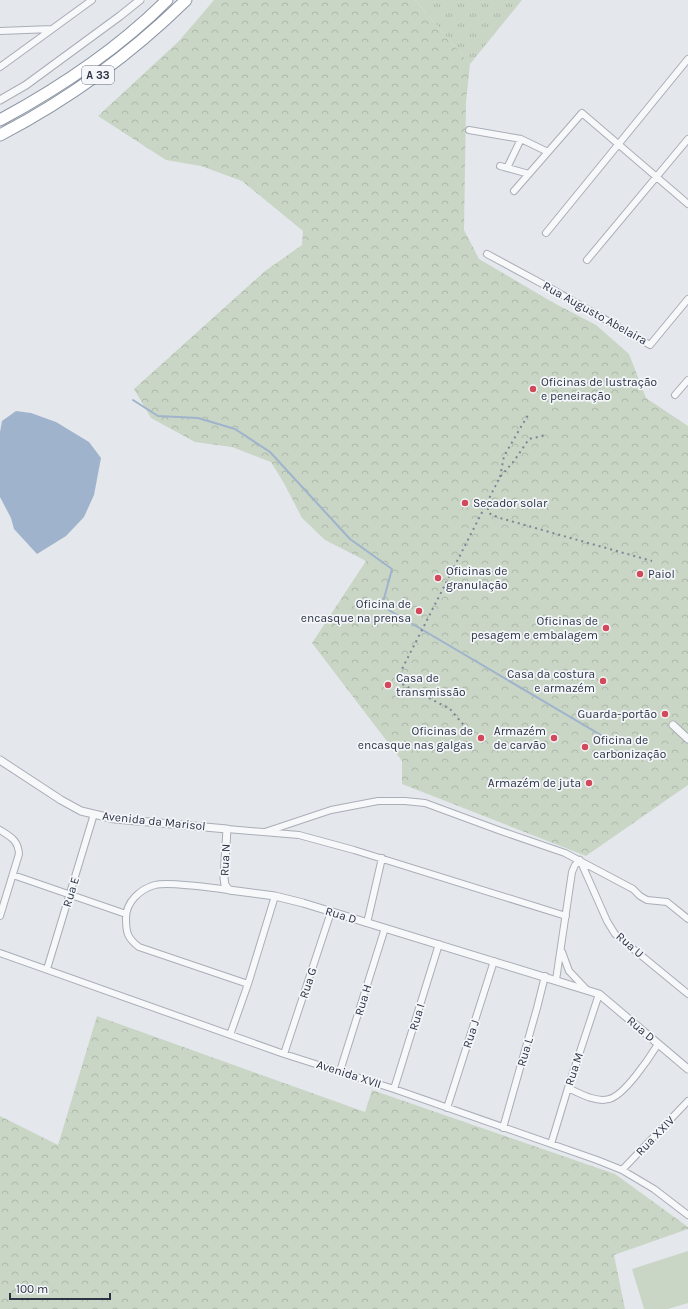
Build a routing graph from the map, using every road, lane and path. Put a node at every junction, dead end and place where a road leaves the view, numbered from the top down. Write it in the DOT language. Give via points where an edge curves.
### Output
graph roads {
  1 [pos="92,0"];
  2 [pos="140,0"];
  3 [pos="159,0"];
  4 [pos="167,0"];
  5 [pos="186,0"];
  6 [pos="53,29"];
  7 [pos="0,31"];
  8 [pos="688,59"];
  9 [pos="0,67"];
  10 [pos="61,85"];
  11 [pos="0,100"];
  12 [pos="0,120"];
  13 [pos="469,130"];
  14 [pos="0,135"];
  15 [pos="521,139"];
  16 [pos="688,139"];
  17 [pos="618,144"];
  18 [pos="548,152"];
  19 [pos="500,166"];
  20 [pos="507,168"];
  21 [pos="529,174"];
  22 [pos="657,177"];
  23 [pos="514,191"];
  24 [pos="688,204"];
  25 [pos="546,233"];
  26 [pos="487,254"];
  27 [pos="587,260"];
  28 [pos="688,299"];
  29 [pos="688,380"];
  30 [pos="675,395"];
  31 [pos="673,725"];
  32 [pos="688,739"];
  33 [pos="0,760"];
  34 [pos="94,814"];
  35 [pos="227,829"];
  36 [pos="0,830"];
  37 [pos="265,832"];
  38 [pos="382,858"];
  39 [pos="580,860"];
  40 [pos="13,874"];
  41 [pos="229,890"];
  42 [pos="70,894"];
  43 [pos="274,896"];
  44 [pos="331,912"];
  45 [pos="126,914"];
  46 [pos="0,916"];
  47 [pos="566,916"];
  48 [pos="688,919"];
  49 [pos="367,923"];
  50 [pos="385,928"];
  51 [pos="439,944"];
  52 [pos="561,946"];
  53 [pos="0,953"];
  54 [pos="494,961"];
  55 [pos="47,969"];
  56 [pos="545,976"];
  57 [pos="556,980"];
  58 [pos="248,984"];
  59 [pos="586,989"];
  60 [pos="599,994"];
  61 [pos="688,994"];
  62 [pos="230,1035"];
  63 [pos="658,1044"];
  64 [pos="284,1054"];
  65 [pos="688,1069"];
  66 [pos="340,1072"];
  67 [pos="568,1088"];
  68 [pos="394,1089"];
  69 [pos="688,1101"];
  70 [pos="447,1108"];
  71 [pos="503,1128"];
  72 [pos="551,1144"];
  73 [pos="622,1170"];
  74 [pos="688,1215"];
  1 -- 6 [label="street"];
  2 -- 11 [label="street" via="26,85"];
  3 -- 10 [label="highway"];
  4 -- 10 [label="highway, A 33" via="122,40"];
  5 -- 14 [label="highway, A 33" via="144,39 103,71 56,103"];
  6 -- 7 [label="street"];
  6 -- 9 [label="street"];
  8 -- 17 [label="street"];
  10 -- 12 [label="highway, A 33"];
  13 -- 15 [label="street"];
  15 -- 18 [label="street"];
  15 -- 20 [label="street"];
  16 -- 22 [label="street"];
  17 -- 18 [label="street" via="582,113"];
  17 -- 22 [label="street"];
  17 -- 25 [label="street"];
  18 -- 21 [label="street"];
  19 -- 20 [label="street"];
  20 -- 21 [label="street"];
  21 -- 23 [label="street"];
  22 -- 24 [label="street"];
  22 -- 27 [label="street"];
  26 -- 28 [label="street, Rua Augusto Abelaira" via="650,345"];
  29 -- 30 [label="street"];
  31 -- 32 [label="street"];
  33 -- 34 [label="street, Avenida da Marisol" via="61,800 81,811"];
  34 -- 35 [label="street, Avenida da Marisol" via="115,819"];
  34 -- 42 [label="street, Rua E"];
  35 -- 37 [label="street"];
  35 -- 41 [label="street, Rua N" via="224,878"];
  36 -- 40 [label="street" via="18,845 19,854"];
  37 -- 38 [label="street" via="299,835"];
  37 -- 39 [label="street" via="331,810 378,801 405,801 424,803"];
  38 -- 47 [label="street"];
  38 -- 49 [label="street"];
  39 -- 47 [label="street" via="572,872"];
  39 -- 48 [label="street" via="634,889 647,900 667,902"];
  39 -- 61 [label="street, Rua U" via="615,934"];
  40 -- 42 [label="street"];
  40 -- 46 [label="street"];
  41 -- 43 [label="street, Rua D"];
  41 -- 45 [label="street, Rua D" via="173,884 156,885 141,892 131,901"];
  42 -- 45 [label="street"];
  42 -- 55 [label="street, Rua E"];
  43 -- 44 [label="street, Rua D"];
  43 -- 58 [label="street"];
  44 -- 49 [label="street, Rua D"];
  44 -- 64 [label="street, Rua G"];
  45 -- 58 [label="street" via="126,931 131,942 139,947"];
  47 -- 52 [label="street"];
  49 -- 50 [label="street, Rua D"];
  50 -- 51 [label="street, Rua D"];
  50 -- 66 [label="street, Rua H"];
  51 -- 54 [label="street, Rua D"];
  51 -- 68 [label="street, Rua I"];
  52 -- 57 [label="street"];
  52 -- 59 [label="street" via="569,971"];
  53 -- 55 [label="street, Avenida XVII"];
  54 -- 56 [label="street, Rua D"];
  54 -- 70 [label="street, Rua J"];
  55 -- 62 [label="street, Avenida XVII"];
  56 -- 57 [label="street, Rua D"];
  56 -- 71 [label="street, Rua L"];
  57 -- 59 [label="street, Rua D"];
  58 -- 62 [label="street"];
  59 -- 60 [label="street, Rua D"];
  60 -- 63 [label="street, Rua D"];
  60 -- 67 [label="street, Rua M"];
  62 -- 64 [label="street, Avenida XVII"];
  63 -- 65 [label="street, Rua D"];
  63 -- 67 [label="street" via="641,1070 616,1097 608,1100 597,1099"];
  64 -- 66 [label="street, Avenida XVII"];
  66 -- 68 [label="street, Avenida XVII"];
  67 -- 72 [label="street, Rua M"];
  68 -- 70 [label="street, Avenida XVII"];
  69 -- 73 [label="street, Rua XXIV"];
  70 -- 71 [label="street, Avenida XVII"];
  71 -- 72 [label="street, Avenida XVII"];
  72 -- 73 [label="street, Avenida XVII"];
  73 -- 74 [label="street, Avenida XVII" via="654,1189"];
}
